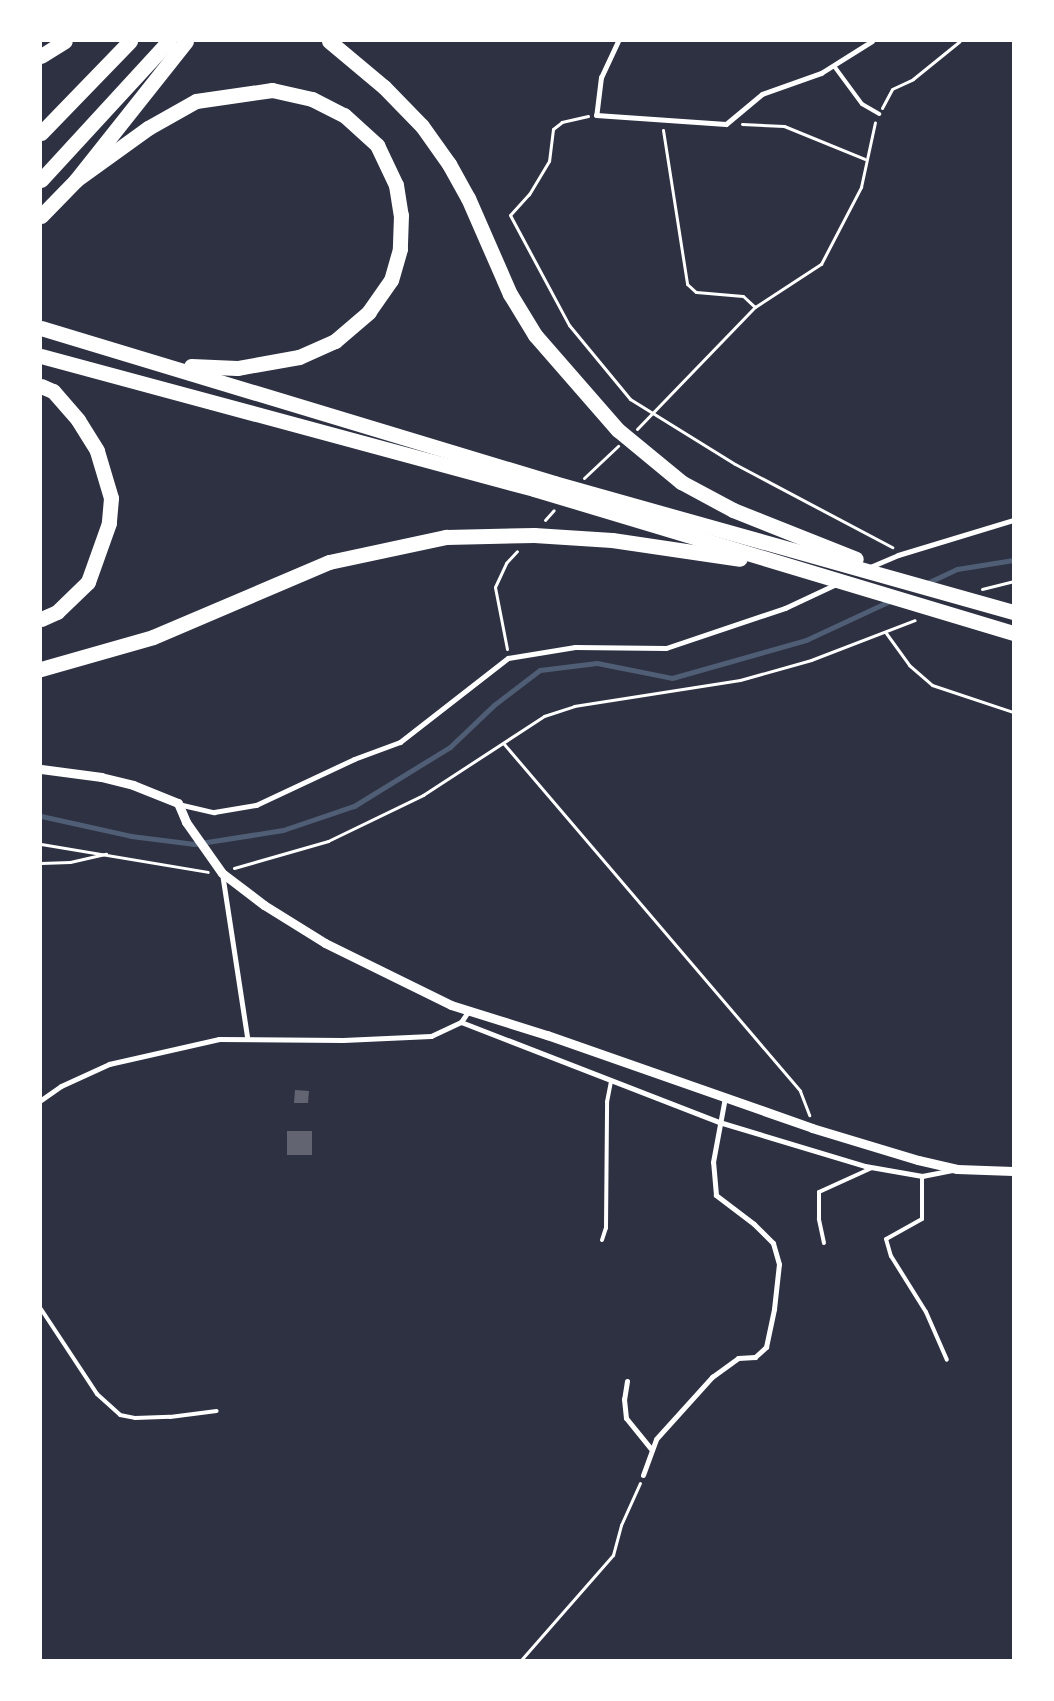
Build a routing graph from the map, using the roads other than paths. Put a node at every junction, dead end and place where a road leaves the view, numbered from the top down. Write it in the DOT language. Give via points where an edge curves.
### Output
graph roads {
  1 [pos="65,41"];
  2 [pos="130,41"];
  3 [pos="169,41"];
  4 [pos="186,41"];
  5 [pos="329,41"];
  6 [pos="618,41"];
  7 [pos="872,41"];
  8 [pos="41,56"];
  9 [pos="834,66"];
  10 [pos="879,114"];
  11 [pos="41,133"];
  12 [pos="41,180"];
  13 [pos="76,180"];
  14 [pos="41,216"];
  15 [pos="41,328"];
  16 [pos="70,336"];
  17 [pos="41,356"];
  18 [pos="41,386"];
  19 [pos="1013,520"];
  20 [pos="793,567"];
  21 [pos="948,594"];
  22 [pos="1012,612"];
  23 [pos="41,619"];
  24 [pos="1013,632"];
  25 [pos="41,669"];
  26 [pos="41,770"];
  27 [pos="178,803"];
  28 [pos="222,873"];
  29 [pos="469,1010"];
  30 [pos="461,1022"];
  31 [pos="247,1037"];
  32 [pos="611,1081"];
  33 [pos="725,1097"];
  34 [pos="41,1100"];
  35 [pos="719,1122"];
  36 [pos="872,1168"];
  37 [pos="957,1169"];
  38 [pos="1013,1170"];
  39 [pos="922,1176"];
  40 [pos="602,1240"];
  41 [pos="824,1243"];
  42 [pos="41,1309"];
  43 [pos="947,1360"];
  44 [pos="627,1381"];
  45 [pos="217,1410"];
  46 [pos="652,1450"];
  47 [pos="643,1475"];
  1 -- 8 [label="highway"];
  2 -- 11 [label="highway"];
  3 -- 12 [label="highway"];
  4 -- 13 [label="highway"];
  5 -- 21 [label="highway" via="384,87 422,126 468,198 510,294 535,335 625,434 682,482 733,510"];
  6 -- 9 [label="street" via="601,77 596,115 726,124 762,94"];
  7 -- 9 [label="street"];
  9 -- 10 [label="lane" via="862,104"];
  13 -- 14 [label="highway"];
  13 -- 16 [label="highway" via="148,128 196,101 272,90 312,98 344,115 377,145 396,185 401,224 400,249 392,280 369,312 335,341 299,357 237,368 187,366"];
  15 -- 16 [label="highway"];
  16 -- 21 [label="highway" via="554,483"];
  17 -- 20 [label="highway" via="534,489"];
  18 -- 23 [label="highway" via="53,391 78,420 97,451 111,498 109,523 88,582 57,612"];
  19 -- 27 [label="street" via="903,553 785,608 666,648 575,647 508,658 400,742 354,759 256,805 214,812"];
  20 -- 24 [label="highway"];
  20 -- 25 [label="highway" via="612,540 534,535 446,537 328,562 153,637"];
  21 -- 22 [label="highway"];
  26 -- 27 [label="street" via="101,777"];
  27 -- 28 [label="street" via="186,822"];
  28 -- 29 [label="street" via="264,905 325,942 451,1005"];
  28 -- 31 [label="street"];
  29 -- 30 [label="street"];
  29 -- 33 [label="street"];
  30 -- 31 [label="street" via="430,1036 406,1039"];
  30 -- 32 [label="street"];
  31 -- 34 [label="street" via="218,1039 109,1064 61,1086"];
  32 -- 35 [label="street"];
  32 -- 40 [label="lane" via="607,1102 606,1228"];
  33 -- 35 [label="street"];
  33 -- 37 [label="street" via="812,1128"];
  35 -- 36 [label="street"];
  35 -- 46 [label="street" via="713,1162 716,1195 773,1243 778,1264 774,1309 766,1347 755,1357 738,1358 712,1378 656,1439"];
  36 -- 39 [label="street"];
  36 -- 41 [label="lane" via="819,1192 819,1219"];
  37 -- 38 [label="street"];
  37 -- 39 [label="street"];
  39 -- 43 [label="lane" via="922,1219 886,1239 890,1256 926,1312"];
  42 -- 45 [label="lane" via="97,1394 120,1415 170,1417"];
  44 -- 46 [label="street" via="624,1399 626,1418"];
  46 -- 47 [label="street"];
}
